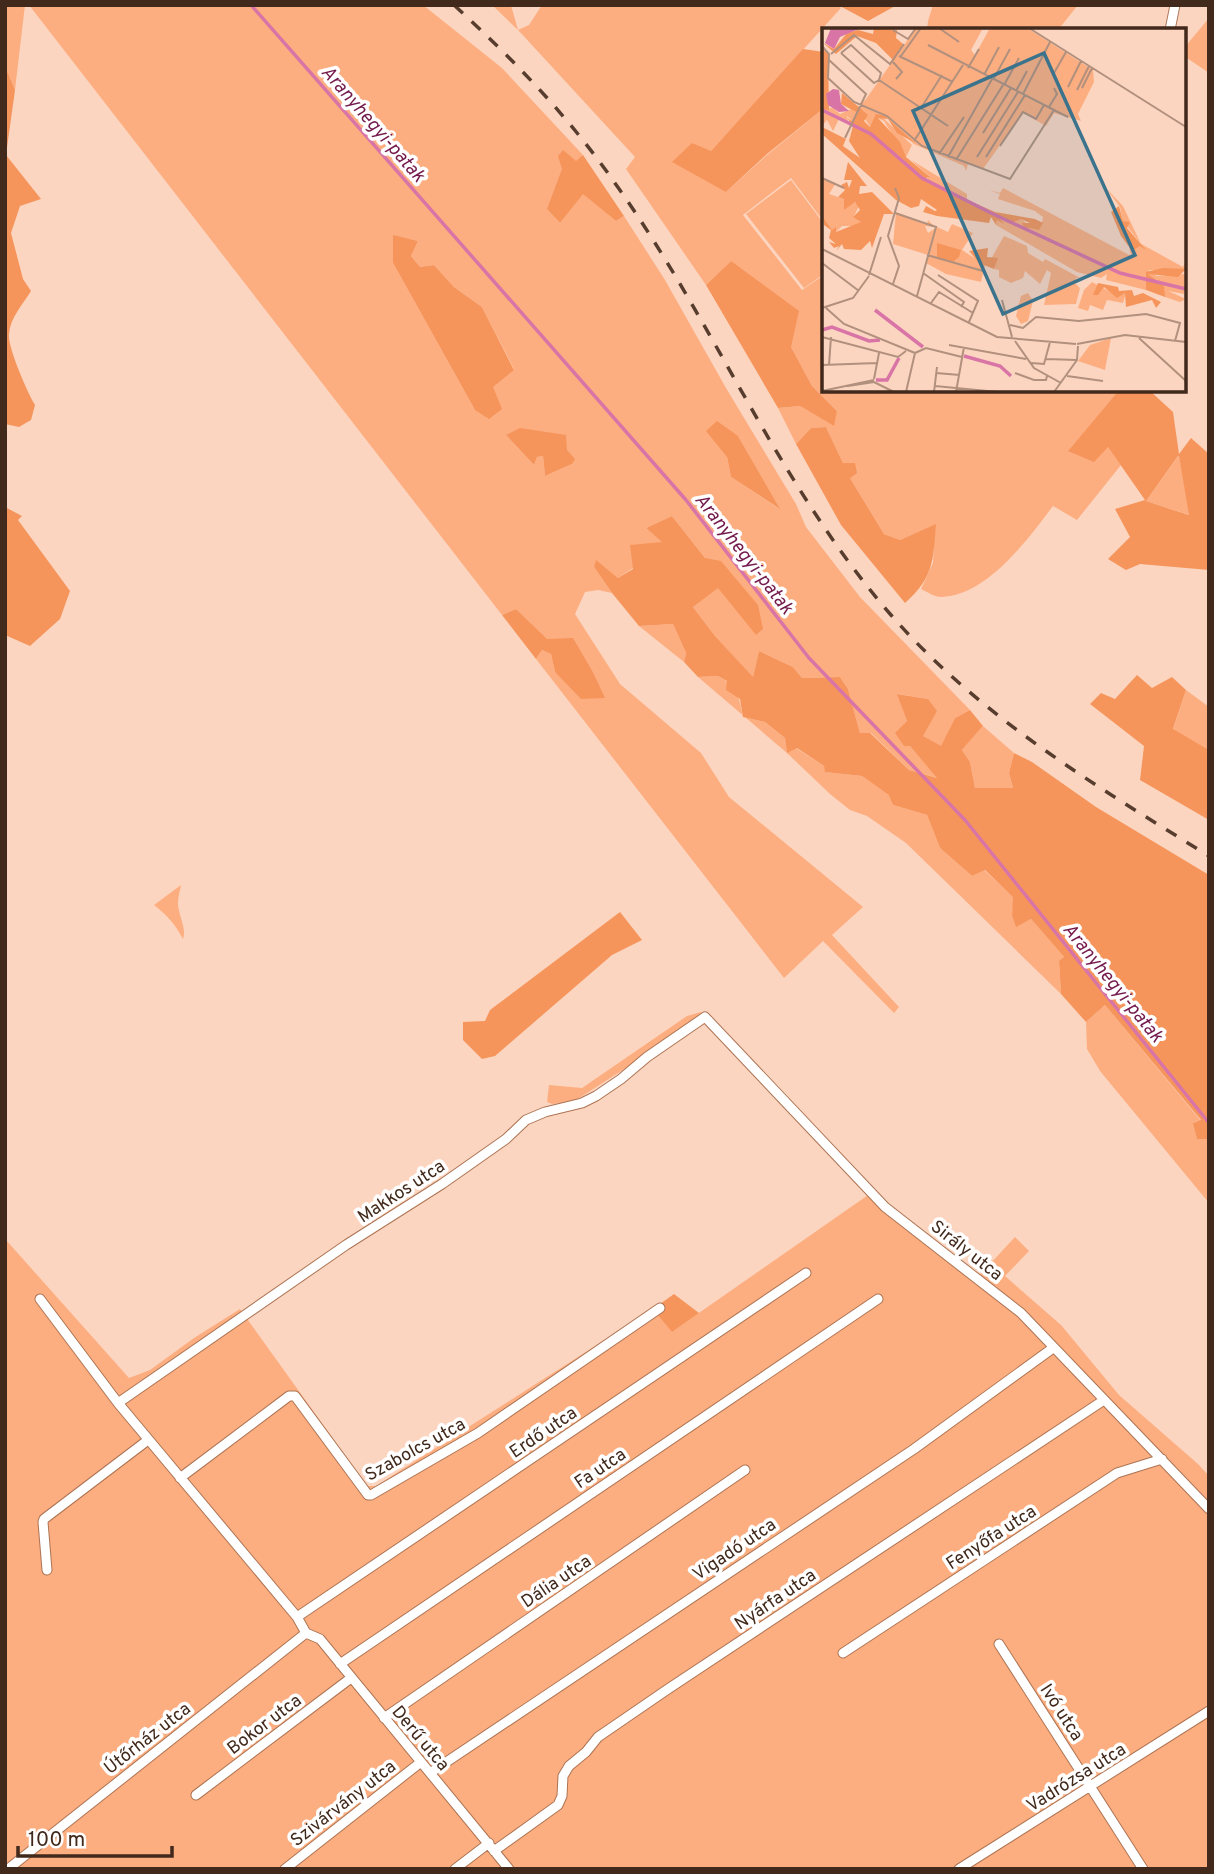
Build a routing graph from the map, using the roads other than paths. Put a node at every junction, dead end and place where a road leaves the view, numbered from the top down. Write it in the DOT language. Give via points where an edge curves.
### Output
graph roads {
  1 [pos="1175,5"];
  2 [pos="1170,28"];
  3 [pos="705,1017"];
  4 [pos="806,1273"];
  5 [pos="40,1299"];
  6 [pos="878,1299"];
  7 [pos="660,1308"];
  8 [pos="1053,1348"];
  9 [pos="1104,1400"];
  10 [pos="118,1403"];
  11 [pos="148,1440"];
  12 [pos="1162,1459"];
  13 [pos="746,1470"];
  14 [pos="180,1478"];
  15 [pos="1209,1509"];
  16 [pos="47,1570"];
  17 [pos="297,1617"];
  18 [pos="306,1633"];
  19 [pos="999,1644"];
  20 [pos="843,1653"];
  21 [pos="340,1664"];
  22 [pos="351,1678"];
  23 [pos="1209,1711"];
  24 [pos="384,1718"];
  25 [pos="421,1762"];
  26 [pos="430,1773"];
  27 [pos="1091,1786"];
  28 [pos="196,1796"];
  29 [pos="492,1847"];
  30 [pos="8,1869"];
  31 [pos="285,1869"];
  32 [pos="455,1869"];
  33 [pos="509,1869"];
  34 [pos="960,1869"];
  35 [pos="1143,1869"];
  1 -- 2 [label="street"];
  3 -- 8 [label="street, Sirály utca" via="885,1207 1021,1313"];
  3 -- 10 [label="street, Makkos utca" via="596,1096 526,1121 442,1184"];
  4 -- 17 [label="street, Erdő utca"];
  5 -- 10 [label="street"];
  6 -- 21 [label="street, Fa utca"];
  7 -- 14 [label="street, Szabolcs utca" via="478,1433 372,1495 295,1396"];
  8 -- 9 [label="street, Sirály utca"];
  8 -- 26 [label="street, Vigadó utca" via="914,1449"];
  9 -- 12 [label="street, Sirály utca"];
  9 -- 29 [label="street, Nyárfa utca" via="598,1737 565,1771 558,1805"];
  10 -- 11 [label="street"];
  11 -- 14 [label="street"];
  11 -- 16 [label="street" via="44,1519"];
  12 -- 15 [label="street, Sirály utca"];
  12 -- 20 [label="street, Fenyőfa utca" via="1117,1473"];
  13 -- 24 [label="street, Dália utca"];
  14 -- 17 [label="street"];
  17 -- 18 [label="street"];
  18 -- 21 [label="street, Derű utca" via="320,1639"];
  18 -- 30 [label="street, Útőrház utca"];
  19 -- 27 [label="street, Ivó utca"];
  21 -- 22 [label="street, Derű utca"];
  22 -- 24 [label="street, Derű utca"];
  22 -- 28 [label="street, Bokor utca"];
  23 -- 27 [label="street, Vadrózsa utca"];
  24 -- 25 [label="street, Derű utca"];
  25 -- 26 [label="street, Derű utca"];
  25 -- 31 [label="street, Szivárvány utca"];
  26 -- 29 [label="street, Derű utca"];
  27 -- 34 [label="street, Vadrózsa utca"];
  27 -- 35 [label="street, Ivó utca"];
  29 -- 32 [label="street, Nyárfa utca"];
  29 -- 33 [label="street, Derű utca"];
}
